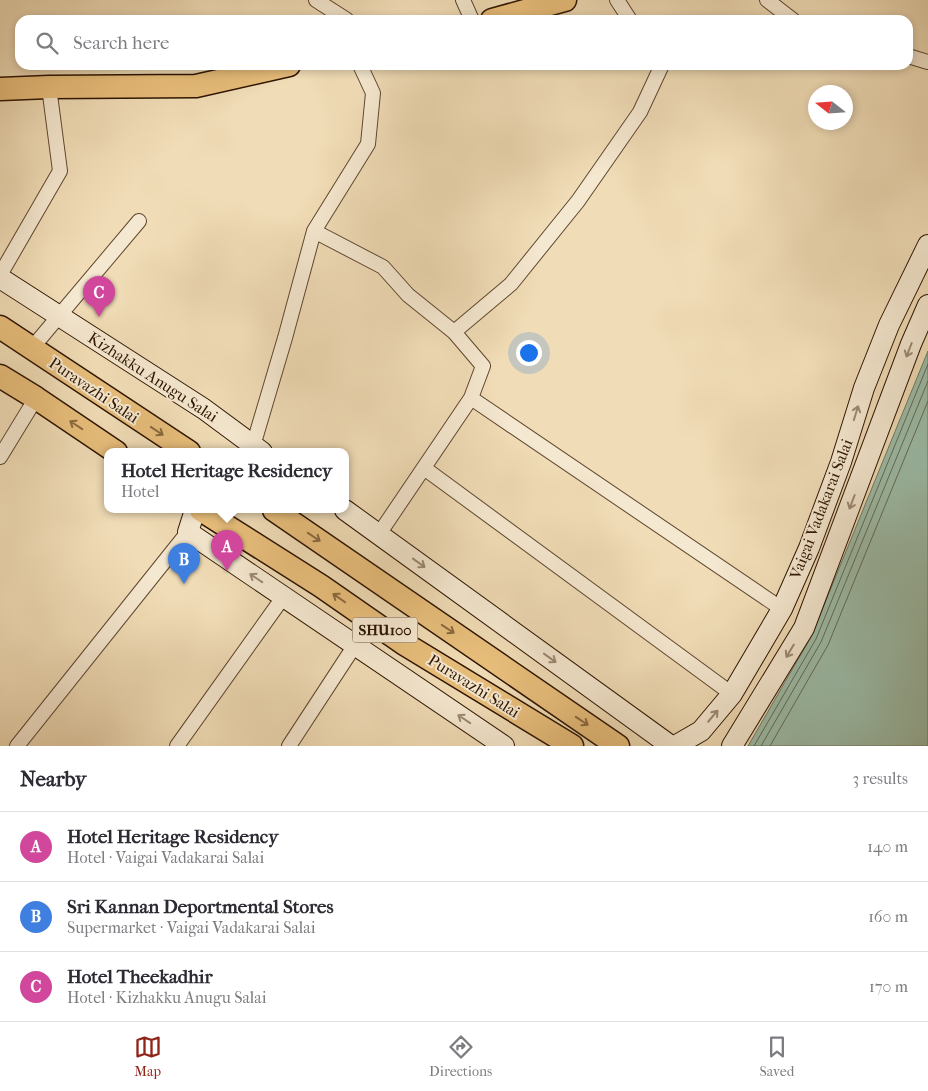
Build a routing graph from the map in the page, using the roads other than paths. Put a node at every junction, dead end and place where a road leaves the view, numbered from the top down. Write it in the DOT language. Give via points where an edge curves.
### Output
graph roads {
  1 [pos="316,0"];
  2 [pos="463,0"];
  3 [pos="564,0"];
  4 [pos="617,0"];
  5 [pos="767,0"];
  6 [pos="339,15"];
  7 [pos="470,15"];
  8 [pos="510,15"];
  9 [pos="627,15"];
  10 [pos="786,15"];
  11 [pos="913,58"];
  12 [pos="928,62"];
  13 [pos="267,70"];
  14 [pos="362,70"];
  15 [pos="660,70"];
  16 [pos="49,87"];
  17 [pos="0,89"];
  18 [pos="139,221"];
  19 [pos="314,231"];
  20 [pos="928,245"];
  21 [pos="0,276"];
  22 [pos="928,305"];
  23 [pos="60,316"];
  24 [pos="0,326"];
  25 [pos="454,332"];
  26 [pos="32,348"];
  27 [pos="0,376"];
  28 [pos="36,398"];
  29 [pos="471,398"];
  30 [pos="110,448"];
  31 [pos="183,448"];
  32 [pos="252,448"];
  33 [pos="255,448"];
  34 [pos="0,457"];
  35 [pos="424,468"];
  36 [pos="194,513"];
  37 [pos="206,513"];
  38 [pos="278,513"];
  39 [pos="349,513"];
  40 [pos="188,532"];
  41 [pos="379,534"];
  42 [pos="284,596"];
  43 [pos="782,609"];
  44 [pos="354,645"];
  45 [pos="732,694"];
  46 [pos="496,744"];
  47 [pos="17,746"];
  48 [pos="177,746"];
  49 [pos="289,746"];
  50 [pos="572,746"];
  51 [pos="618,746"];
  52 [pos="671,746"];
  53 [pos="676,746"];
  54 [pos="732,746"];
  1 -- 6 [label="street"];
  2 -- 7 [label="street"];
  3 -- 8 [label="main road"];
  4 -- 9 [label="street"];
  5 -- 10 [label="street"];
  11 -- 12 [label="street"];
  13 -- 16 [label="main road" via="196,86"];
  14 -- 19 [label="street" via="373,93 368,144"];
  15 -- 25 [label="street" via="640,112 578,200 511,284"];
  16 -- 17 [label="main road"];
  16 -- 21 [label="street" via="60,171"];
  18 -- 23 [label="street"];
  19 -- 25 [label="street" via="383,267 408,295"];
  19 -- 33 [label="street"];
  43 -- 20 [label="main road, Vaigai Vadakarai Salai, one-way" via="809,548 889,325"];
  21 -- 23 [label="main road, Kizhakku Anugu Salai"];
  22 -- 54 [label="main road, Vaigai Vadakarai Salai, one-way" via="804,628"];
  23 -- 26 [label="street"];
  23 -- 32 [label="main road, Kizhakku Anugu Salai" via="204,409"];
  24 -- 26 [label="main road, Puravazhi Salai"];
  25 -- 29 [label="street" via="483,366"];
  26 -- 31 [label="main road, Puravazhi Salai, one-way"];
  27 -- 28 [label="main road"];
  30 -- 28 [label="main road, one-way"];
  28 -- 34 [label="street"];
  29 -- 35 [label="street"];
  29 -- 43 [label="street"];
  35 -- 41 [label="street"];
  35 -- 45 [label="street"];
  36 -- 40 [label="main road"];
  50 -- 37 [label="main road, Puravazhi Salai / SHU100, one-way" via="403,643"];
  38 -- 51 [label="main road, Puravazhi Salai / SHU100, one-way"];
  39 -- 41 [label="main road"];
  42 -- 40 [label="main road, one-way"];
  40 -- 47 [label="street"];
  41 -- 52 [label="main road, one-way"];
  42 -- 44 [label="main road"];
  42 -- 48 [label="street"];
  43 -- 45 [label="main road, Vaigai Vadakarai Salai"];
  46 -- 44 [label="main road, one-way"];
  44 -- 49 [label="street"];
  53 -- 45 [label="main road, Vaigai Vadakarai Salai, one-way" via="701,731"];
}
